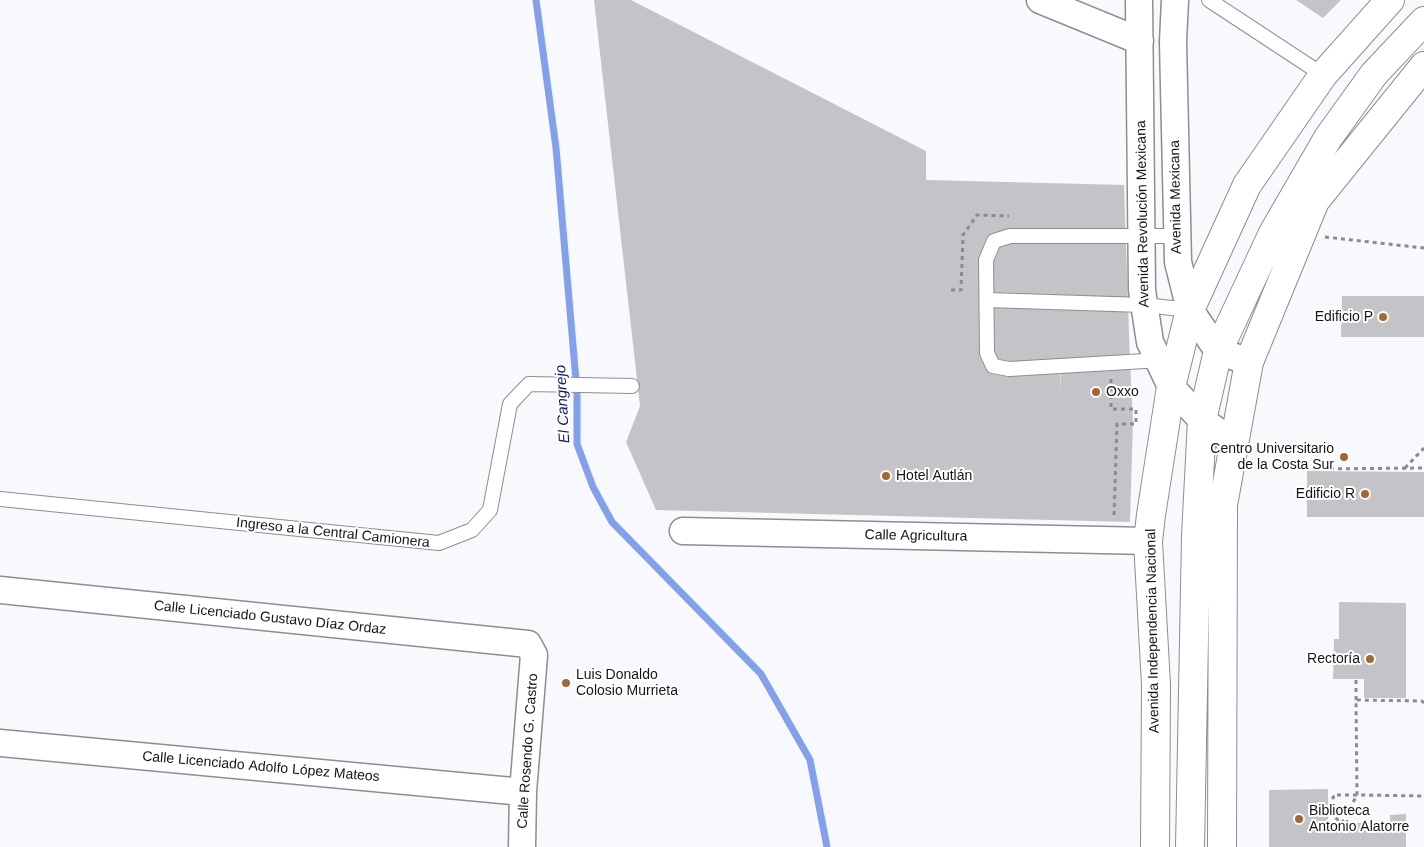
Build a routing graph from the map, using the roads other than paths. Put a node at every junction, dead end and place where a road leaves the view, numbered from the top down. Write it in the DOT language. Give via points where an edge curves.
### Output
graph roads {
  1 [pos="1040,0"];
  2 [pos="1139,0"];
  3 [pos="1175,0"];
  4 [pos="1209,0"];
  5 [pos="1390,0"];
  6 [pos="1424,21"];
  7 [pos="1140,41"];
  8 [pos="1424,66"];
  9 [pos="1323,75"];
  10 [pos="1142,236"];
  11 [pos="1177,236"];
  12 [pos="987,300"];
  13 [pos="1144,305"];
  14 [pos="1190,310"];
  15 [pos="1218,351"];
  16 [pos="1168,360"];
  17 [pos="1249,362"];
  18 [pos="632,386"];
  19 [pos="1171,387"];
  20 [pos="1202,420"];
  21 [pos="1234,443"];
  22 [pos="0,499"];
  23 [pos="683,531"];
  24 [pos="1148,541"];
  25 [pos="0,590"];
  26 [pos="534,655"];
  27 [pos="0,743"];
  28 [pos="523,792"];
  29 [pos="522,847"];
  30 [pos="1155,847"];
  31 [pos="1190,847"];
  32 [pos="1222,847"];
  1 -- 7 [label="street"];
  2 -- 7 [label="street"];
  3 -- 11 [label="street, Avenida Mexicana"];
  4 -- 9 [label="lane"];
  5 -- 9 [label="street, Avenida Independencia Nacional"];
  6 -- 15 [label="street" via="1374,74 1328,138 1273,233"];
  7 -- 10 [label="street, Avenida Revolución Mexicana"];
  8 -- 17 [label="street" via="1315,201"];
  9 -- 14 [label="street, Avenida Independencia Nacional" via="1246,185"];
  10 -- 11 [label="lane"];
  10 -- 12 [label="lane" via="1010,236 994,241 986,260"];
  10 -- 13 [label="street, Avenida Revolución Mexicana"];
  11 -- 14 [label="street, Avenida Mexicana" via="1178,262"];
  12 -- 13 [label="lane"];
  12 -- 16 [label="lane" via="986,353 994,366 1010,369"];
  13 -- 14 [label="lane"];
  13 -- 16 [label="street, Avenida Revolución Mexicana" via="1150,342"];
  14 -- 15 [label="street, Avenida Mexicana"];
  14 -- 16 [label="street, Avenida Independencia Nacional"];
  15 -- 17 [label="street"];
  15 -- 20 [label="street"];
  16 -- 19 [label="street, Avenida Independencia Nacional"];
  17 -- 21 [label="street"];
  18 -- 22 [label="lane, Ingreso a la Central Camionera" via="529,384 510,404 490,510 472,530 440,543"];
  19 -- 20 [label="street"];
  19 -- 24 [label="street, Avenida Independencia Nacional"];
  20 -- 21 [label="street"];
  20 -- 31 [label="street" via="1196,536"];
  21 -- 32 [label="street" via="1223,505"];
  23 -- 24 [label="street, Calle Agricultura"];
  24 -- 30 [label="street, Avenida Independencia Nacional" via="1156,685"];
  25 -- 26 [label="street, Calle Licenciado Gustavo Díaz Ordaz" via="528,644"];
  26 -- 28 [label="street, Calle Rosendo G. Castro"];
  27 -- 28 [label="street, Calle Licenciado Adolfo López Mateos"];
  28 -- 29 [label="street, Calle Rosendo G. Castro"];
}
